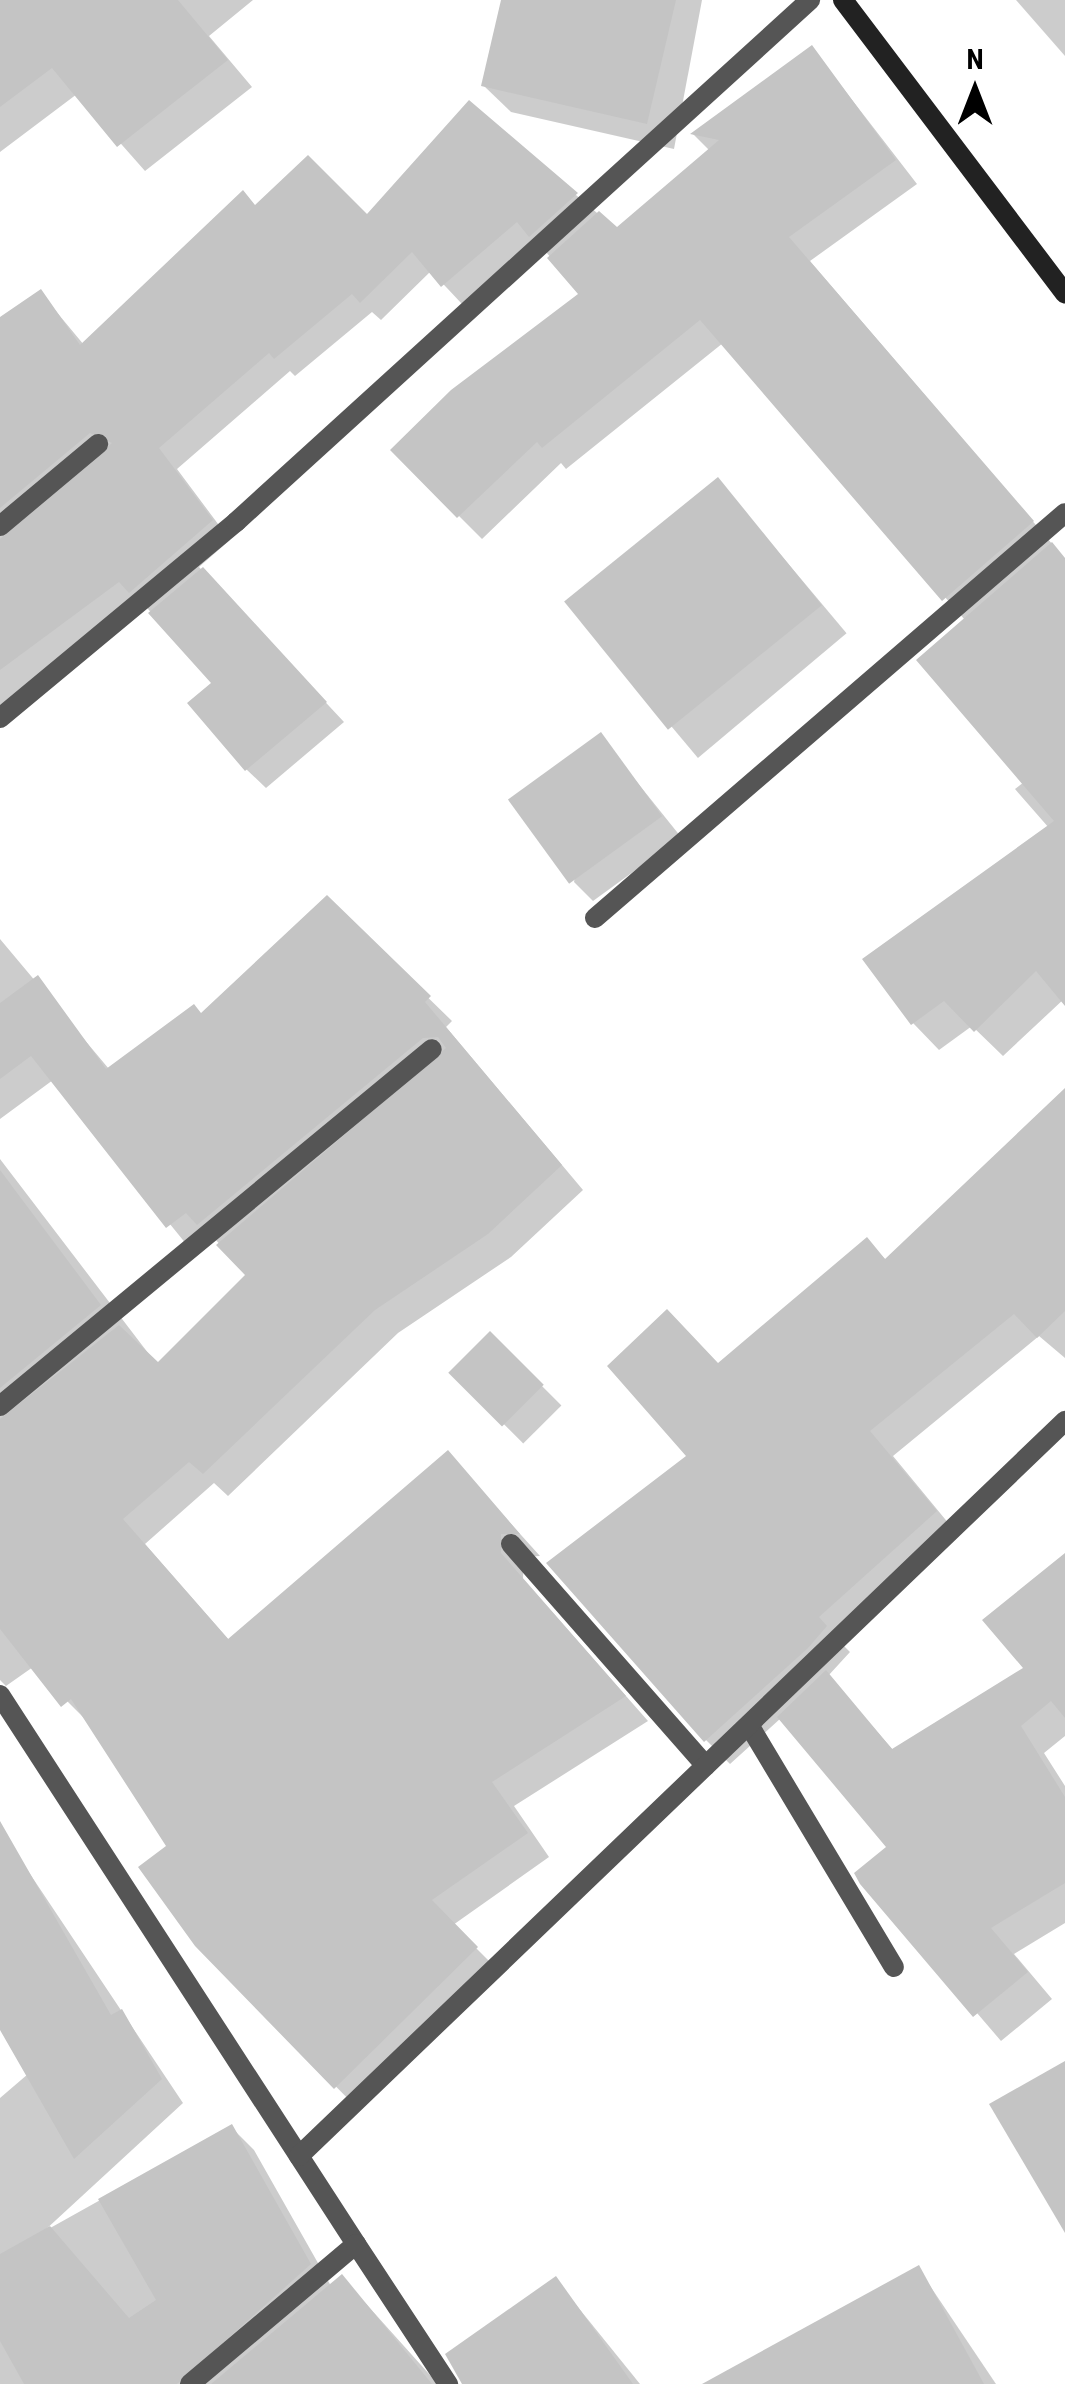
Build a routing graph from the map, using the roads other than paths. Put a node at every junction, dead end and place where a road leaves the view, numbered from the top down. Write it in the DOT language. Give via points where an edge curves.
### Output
graph roads {
  1 [pos="810,0"];
  2 [pos="844,0"];
  3 [pos="1065,294"];
  4 [pos="98,444"];
  5 [pos="1065,513"];
  6 [pos="0,526"];
  7 [pos="0,718"];
  8 [pos="594,918"];
  9 [pos="432,1050"];
  10 [pos="0,1406"];
  11 [pos="1065,1421"];
  12 [pos="511,1544"];
  13 [pos="0,1695"];
  14 [pos="749,1725"];
  15 [pos="706,1766"];
  16 [pos="894,1967"];
  17 [pos="299,2156"];
  18 [pos="356,2244"];
  19 [pos="190,2384"];
  20 [pos="448,2384"];
  1 -- 7 [label="street" via="236,522"];
  2 -- 3 [label="street"];
  4 -- 6 [label="street"];
  5 -- 8 [label="street"];
  9 -- 10 [label="street"];
  11 -- 14 [label="street"];
  12 -- 15 [label="street"];
  13 -- 17 [label="street"];
  14 -- 15 [label="street"];
  14 -- 16 [label="street"];
  15 -- 17 [label="street"];
  17 -- 18 [label="street"];
  18 -- 19 [label="street"];
  18 -- 20 [label="street"];
}
